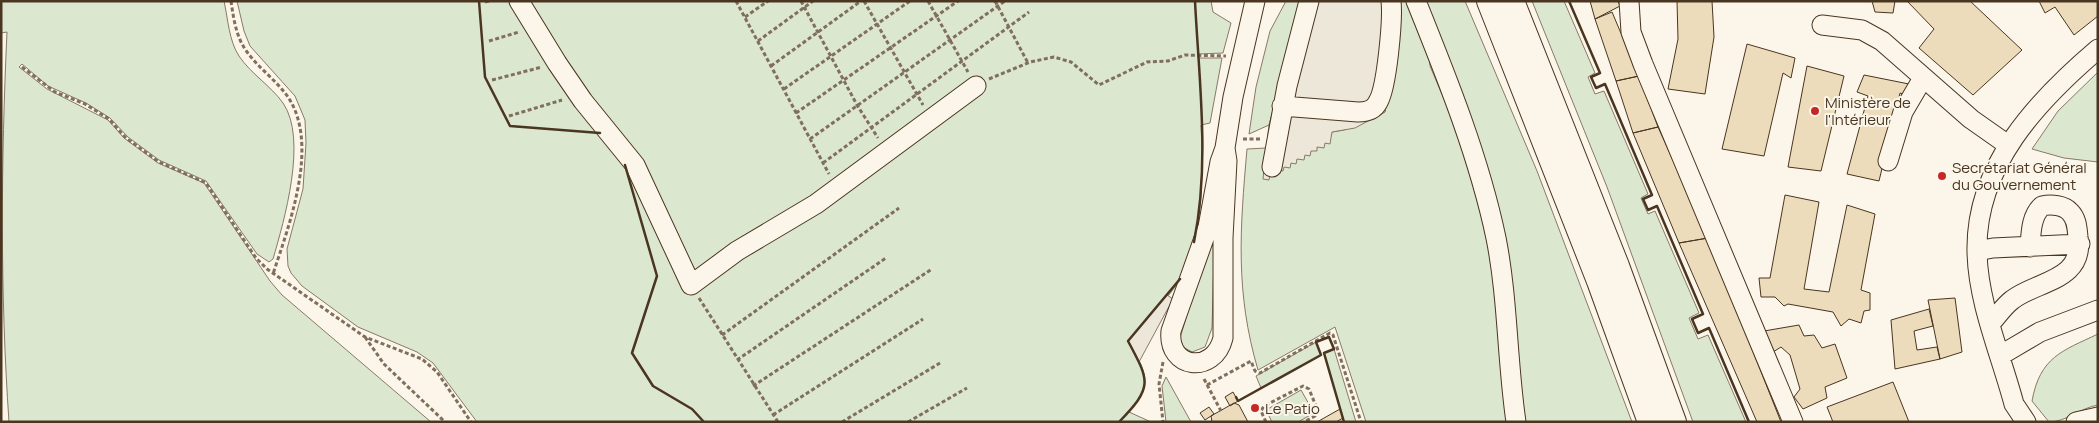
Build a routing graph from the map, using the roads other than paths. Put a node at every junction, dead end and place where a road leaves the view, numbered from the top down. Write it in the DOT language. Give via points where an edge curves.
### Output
graph roads {
  1 [pos="519,1"];
  2 [pos="1309,1"];
  3 [pos="1391,1"];
  4 [pos="1416,1"];
  5 [pos="1489,1"];
  6 [pos="1512,1"];
  7 [pos="1629,1"];
  8 [pos="1248,3"];
  9 [pos="1822,25"];
  10 [pos="2098,49"];
  11 [pos="1923,78"];
  12 [pos="976,86"];
  13 [pos="1282,106"];
  14 [pos="2008,145"];
  15 [pos="1226,148"];
  16 [pos="1888,161"];
  17 [pos="1272,167"];
  18 [pos="2080,244"];
  19 [pos="2030,247"];
  20 [pos="1977,252"];
  21 [pos="2098,310"];
  22 [pos="1991,322"];
  23 [pos="2001,355"];
  24 [pos="2098,417"];
  25 [pos="1516,422"];
  26 [pos="1650,422"];
  27 [pos="1674,422"];
  28 [pos="1793,422"];
  29 [pos="2026,422"];
  30 [pos="2076,422"];
  1 -- 12 [label="lane" via="579,95 635,165 691,285 728,257 816,204"];
  2 -- 13 [label="lane"];
  3 -- 13 [label="lane" via="1392,22 1385,72 1381,97 1375,107 1358,112"];
  4 -- 25 [label="lane" via="1472,151 1489,208 1502,276"];
  5 -- 26 [label="main road" via="1599,281"];
  6 -- 27 [label="main road" via="1603,229"];
  7 -- 28 [label="lane" via="1631,32 1643,64"];
  8 -- 15 [label="lane"];
  9 -- 11 [label="lane" via="1871,34"];
  10 -- 14 [label="lane" via="2053,90"];
  11 -- 14 [label="lane"];
  11 -- 16 [label="lane" via="1903,112"];
  13 -- 17 [label="lane"];
  14 -- 20 [label="lane" via="1985,196"];
  15 -- 15 [label="lane" via="1222,338 1217,353 1204,362 1196,363 1181,359 1172,347 1170,331 1208,227 1220,162"];
  18 -- 19 [label="lane"];
  18 -- 19 [label="lane" via="2076,222 2070,211 2050,205 2036,211"];
  18 -- 22 [label="lane" via="2074,261 2059,278 2012,300"];
  19 -- 20 [label="lane"];
  20 -- 22 [label="lane"];
  21 -- 23 [label="lane" via="2040,332"];
  22 -- 23 [label="lane"];
  23 -- 29 [label="lane" via="2014,404"];
  24 -- 30 [label="lane"];
}
